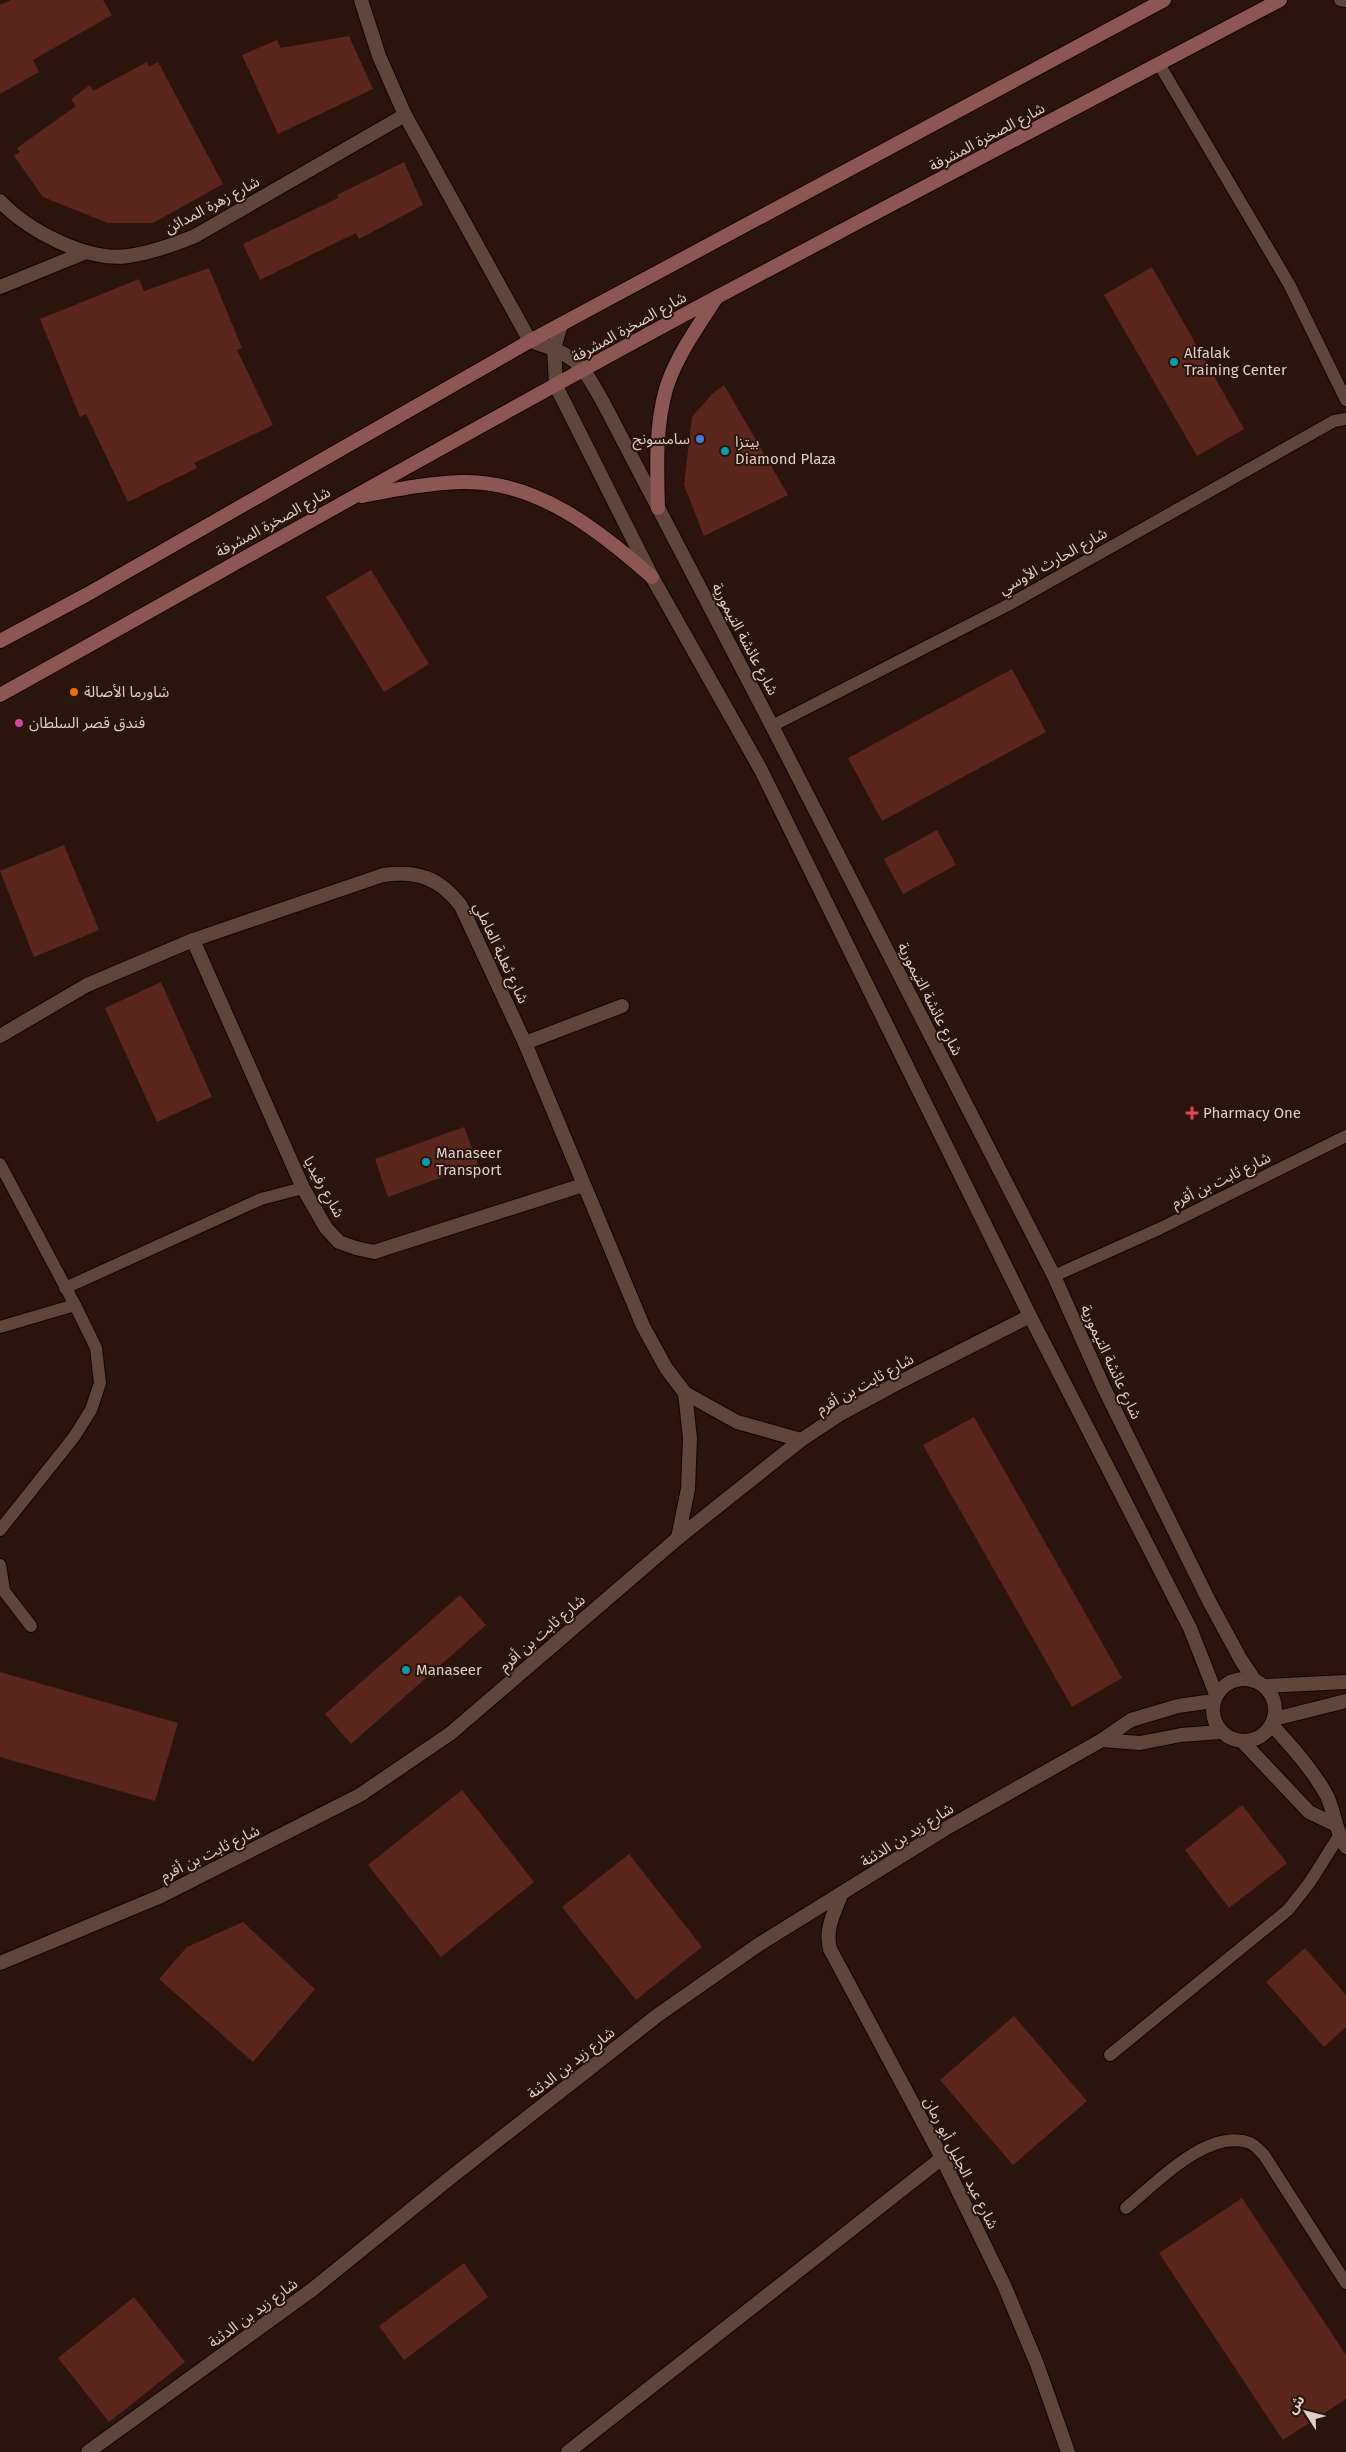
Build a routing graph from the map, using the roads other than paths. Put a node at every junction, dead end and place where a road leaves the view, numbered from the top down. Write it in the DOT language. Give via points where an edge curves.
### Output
graph roads {
  1 [pos="361,0"];
  2 [pos="1164,0"];
  3 [pos="1280,0"];
  4 [pos="1340,0"];
  5 [pos="1346,0"];
  6 [pos="1159,64"];
  7 [pos="405,115"];
  8 [pos="0,201"];
  9 [pos="86,252"];
  10 [pos="0,286"];
  11 [pos="717,297"];
  12 [pos="561,325"];
  13 [pos="530,341"];
  14 [pos="554,348"];
  15 [pos="584,369"];
  16 [pos="556,386"];
  17 [pos="1346,400"];
  18 [pos="1346,419"];
  19 [pos="349,498"];
  20 [pos="658,508"];
  21 [pos="652,577"];
  22 [pos="0,641"];
  23 [pos="0,695"];
  24 [pos="772,726"];
  25 [pos="193,940"];
  26 [pos="622,1006"];
  27 [pos="0,1036"];
  28 [pos="525,1043"];
  29 [pos="1346,1136"];
  30 [pos="0,1164"];
  31 [pos="583,1185"];
  32 [pos="303,1188"];
  33 [pos="1054,1276"];
  34 [pos="65,1288"];
  35 [pos="76,1305"];
  36 [pos="1030,1316"];
  37 [pos="0,1327"];
  38 [pos="685,1393"];
  39 [pos="801,1440"];
  40 [pos="0,1530"];
  41 [pos="678,1538"];
  42 [pos="0,1564"];
  43 [pos="32,1626"];
  44 [pos="1346,1682"];
  45 [pos="1260,1683"];
  46 [pos="1214,1698"];
  47 [pos="1346,1701"];
  48 [pos="1273,1722"];
  49 [pos="1220,1732"];
  50 [pos="1102,1740"];
  51 [pos="1243,1742"];
  52 [pos="1339,1836"];
  53 [pos="841,1895"];
  54 [pos="0,1963"];
  55 [pos="1110,2055"];
  56 [pos="942,2158"];
  57 [pos="1126,2208"];
  58 [pos="1346,2283"];
  59 [pos="1065,2451"];
  60 [pos="88,2452"];
  61 [pos="568,2452"];
  1 -- 7 [label="street" via="379,56"];
  2 -- 12 [label="main road, شارع الصخرة المشرفة"];
  3 -- 6 [label="main road, شارع الصخرة المشرفة"];
  4 -- 5 [label="lane"];
  6 -- 11 [label="main road, شارع الصخرة المشرفة"];
  6 -- 17 [label="lane" via="1289,284"];
  7 -- 9 [label="street, شارع زهرة المدائن" via="194,236 163,248 126,256"];
  7 -- 13 [label="street"];
  8 -- 9 [label="street, شارع زهرة المدائن" via="29,226"];
  9 -- 10 [label="street"];
  11 -- 15 [label="main road, شارع الصخرة المشرفة"];
  11 -- 20 [label="main road" via="681,354 666,388 657,448"];
  12 -- 13 [label="main road, شارع الصخرة المشرفة"];
  12 -- 14 [label="street"];
  13 -- 14 [label="street, شارع عائشة التيمورية"];
  13 -- 22 [label="main road, شارع الصخرة المشرفة"];
  14 -- 15 [label="street, شارع عائشة التيمورية"];
  14 -- 16 [label="street"];
  15 -- 16 [label="main road, شارع الصخرة المشرفة"];
  15 -- 20 [label="street, شارع عائشة التيمورية"];
  16 -- 19 [label="main road, شارع الصخرة المشرفة"];
  16 -- 21 [label="street"];
  18 -- 24 [label="lane, شارع الحارث الأوسي" via="1334,421 1010,604"];
  19 -- 21 [label="main road" via="461,482 496,485 544,500 570,515 602,536"];
  19 -- 23 [label="main road, شارع الصخرة المشرفة"];
  20 -- 24 [label="street, شارع عائشة التيمورية"];
  21 -- 36 [label="street" via="761,770"];
  24 -- 33 [label="street, شارع عائشة التيمورية"];
  25 -- 27 [label="street, شارع ثعلبة العاملي" via="87,985"];
  25 -- 28 [label="street, شارع ثعلبة العاملي" via="383,875 402,872 425,878 448,889 461,906"];
  25 -- 32 [label="street, شارع رفيديا"];
  26 -- 28 [label="street"];
  28 -- 31 [label="street, شارع ثعلبة العاملي"];
  29 -- 33 [label="lane, شارع ثابت بن أقرم" via="1161,1228"];
  30 -- 34 [label="lane"];
  31 -- 32 [label="street, شارع رفيديا" via="374,1252 339,1242 326,1228"];
  31 -- 38 [label="street, شارع ثعلبة العاملي" via="643,1326 666,1368"];
  32 -- 34 [label="lane" via="261,1199"];
  33 -- 45 [label="street, شارع عائشة التيمورية" via="1104,1388 1200,1583 1241,1660"];
  34 -- 35 [label="lane"];
  35 -- 37 [label="lane"];
  35 -- 40 [label="lane" via="96,1348 100,1382 91,1410 74,1437"];
  36 -- 39 [label="street, شارع ثابت بن أقرم" via="867,1400"];
  36 -- 46 [label="street" via="1190,1628"];
  38 -- 39 [label="street, شارع ثعلبة العاملي" via="736,1422"];
  38 -- 41 [label="street" via="690,1438 688,1489"];
  39 -- 41 [label="street, شارع ثابت بن أقرم"];
  41 -- 54 [label="street, شارع ثابت بن أقرم" via="451,1733 360,1795 161,1896"];
  42 -- 43 [label="lane" via="4,1591"];
  44 -- 45 [label="street"];
  45 -- 46 [label="street" via="1240,1678 1226,1684"];
  45 -- 48 [label="street" via="1272,1696 1275,1707"];
  46 -- 49 [label="street" via="1213,1717"];
  46 -- 50 [label="street, شارع زيد بن الدثنة" via="1131,1720"];
  47 -- 48 [label="street"];
  48 -- 51 [label="street" via="1264,1734"];
  48 -- 52 [label="street" via="1328,1798"];
  49 -- 50 [label="street" via="1140,1743"];
  49 -- 51 [label="street"];
  50 -- 53 [label="street, شارع زيد بن الدثنة" via="945,1829"];
  51 -- 52 [label="street" via="1309,1812"];
  52 -- 55 [label="lane" via="1288,1910"];
  53 -- 56 [label="street, شارع عبد الجليل أبو رمان" via="829,1926 827,1938 830,1949"];
  53 -- 60 [label="street, شارع زيد بن الدثنة" via="758,1945 658,2015 313,2289"];
  56 -- 59 [label="street, شارع عبد الجليل أبو رمان" via="1004,2285 1037,2364"];
  56 -- 61 [label="street"];
  57 -- 58 [label="lane" via="1195,2152 1219,2142 1236,2140 1251,2144 1264,2155"];
}
